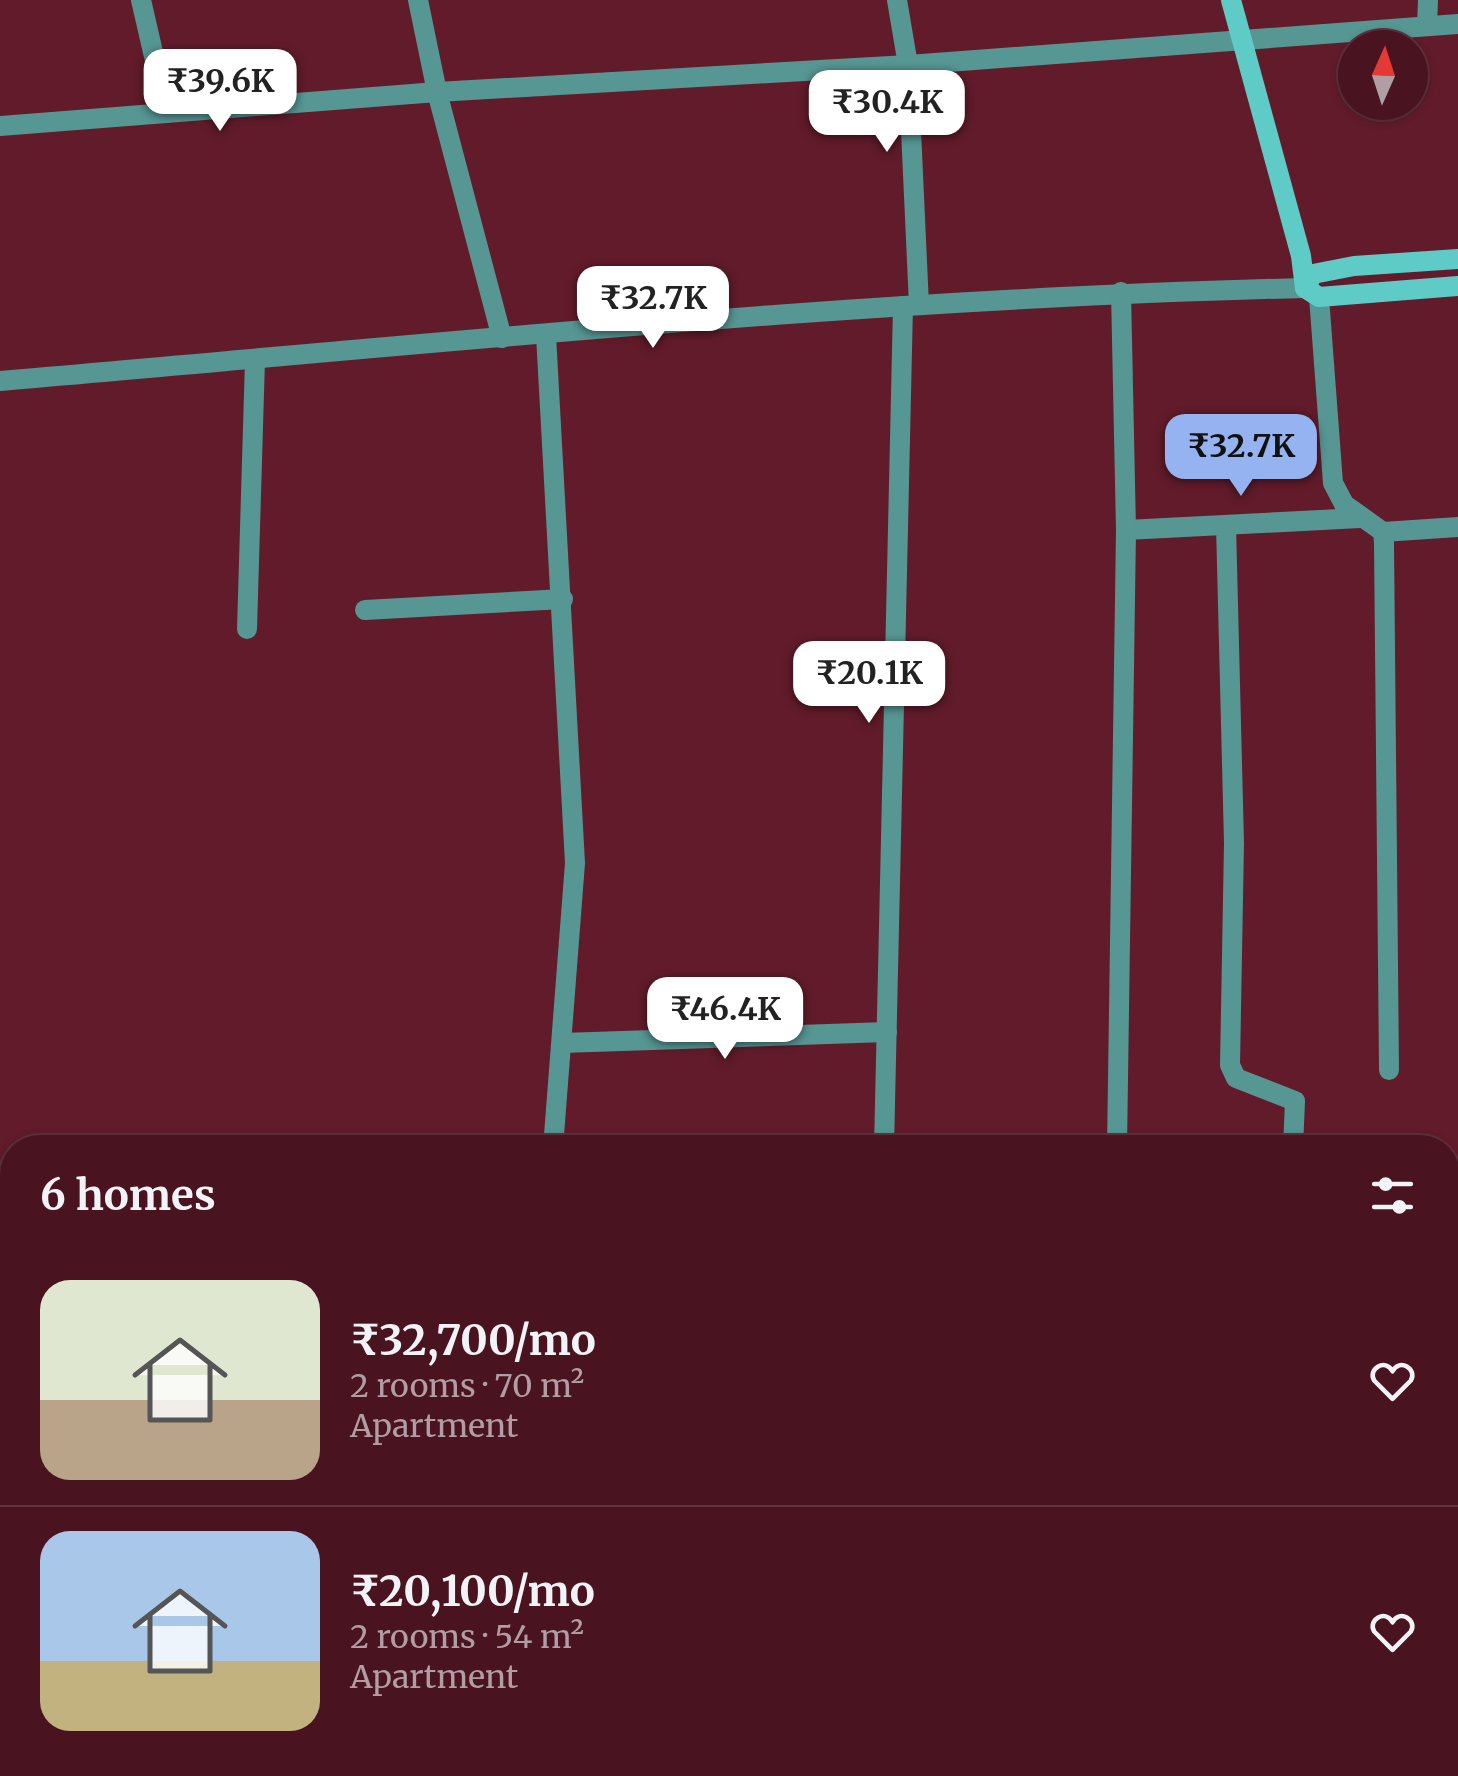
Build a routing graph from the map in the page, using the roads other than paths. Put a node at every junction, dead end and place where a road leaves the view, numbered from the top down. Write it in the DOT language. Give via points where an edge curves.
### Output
graph roads {
  1 [pos="141,0"];
  2 [pos="418,0"];
  3 [pos="897,0"];
  4 [pos="1230,0"];
  5 [pos="1428,0"];
  6 [pos="1458,24"];
  7 [pos="1427,26"];
  8 [pos="1243,40"];
  9 [pos="908,65"];
  10 [pos="436,92"];
  11 [pos="167,114"];
  12 [pos="0,126"];
  13 [pos="1458,260"];
  14 [pos="1458,286"];
  15 [pos="1121,292"];
  16 [pos="1312,292"];
  17 [pos="911,306"];
  18 [pos="546,335"];
  19 [pos="502,338"];
  20 [pos="255,360"];
  21 [pos="0,382"];
  22 [pos="1360,518"];
  23 [pos="1226,525"];
  24 [pos="1458,527"];
  25 [pos="1126,530"];
  26 [pos="1383,532"];
  27 [pos="562,599"];
  28 [pos="365,610"];
  29 [pos="247,629"];
  30 [pos="887,1032"];
  31 [pos="562,1043"];
  32 [pos="1389,1070"];
  33 [pos="554,1135"];
  34 [pos="884,1135"];
  35 [pos="1116,1135"];
  36 [pos="1294,1135"];
  1 -- 11 [label="street"];
  2 -- 10 [label="street"];
  3 -- 9 [label="street"];
  4 -- 8 [label="main road"];
  5 -- 7 [label="street"];
  6 -- 7 [label="street"];
  7 -- 8 [label="street"];
  8 -- 9 [label="street"];
  8 -- 16 [label="main road"];
  9 -- 10 [label="street"];
  9 -- 17 [label="street"];
  10 -- 11 [label="street"];
  10 -- 19 [label="street"];
  11 -- 12 [label="street"];
  13 -- 16 [label="main road" via="1313,274"];
  14 -- 16 [label="main road"];
  15 -- 16 [label="street"];
  15 -- 17 [label="street"];
  15 -- 25 [label="street"];
  16 -- 22 [label="street" via="1333,483"];
  17 -- 18 [label="street"];
  17 -- 30 [label="street"];
  18 -- 19 [label="street"];
  18 -- 27 [label="street"];
  19 -- 20 [label="street"];
  20 -- 21 [label="street"];
  20 -- 29 [label="street"];
  22 -- 23 [label="street"];
  22 -- 26 [label="street"];
  23 -- 25 [label="street"];
  23 -- 36 [label="street" via="1234,843 1230,1066 1236,1078 1295,1100"];
  24 -- 26 [label="street"];
  25 -- 35 [label="street"];
  26 -- 32 [label="street"];
  27 -- 28 [label="street"];
  27 -- 31 [label="street" via="576,863"];
  30 -- 31 [label="street"];
  30 -- 34 [label="street"];
  31 -- 33 [label="street"];
}
